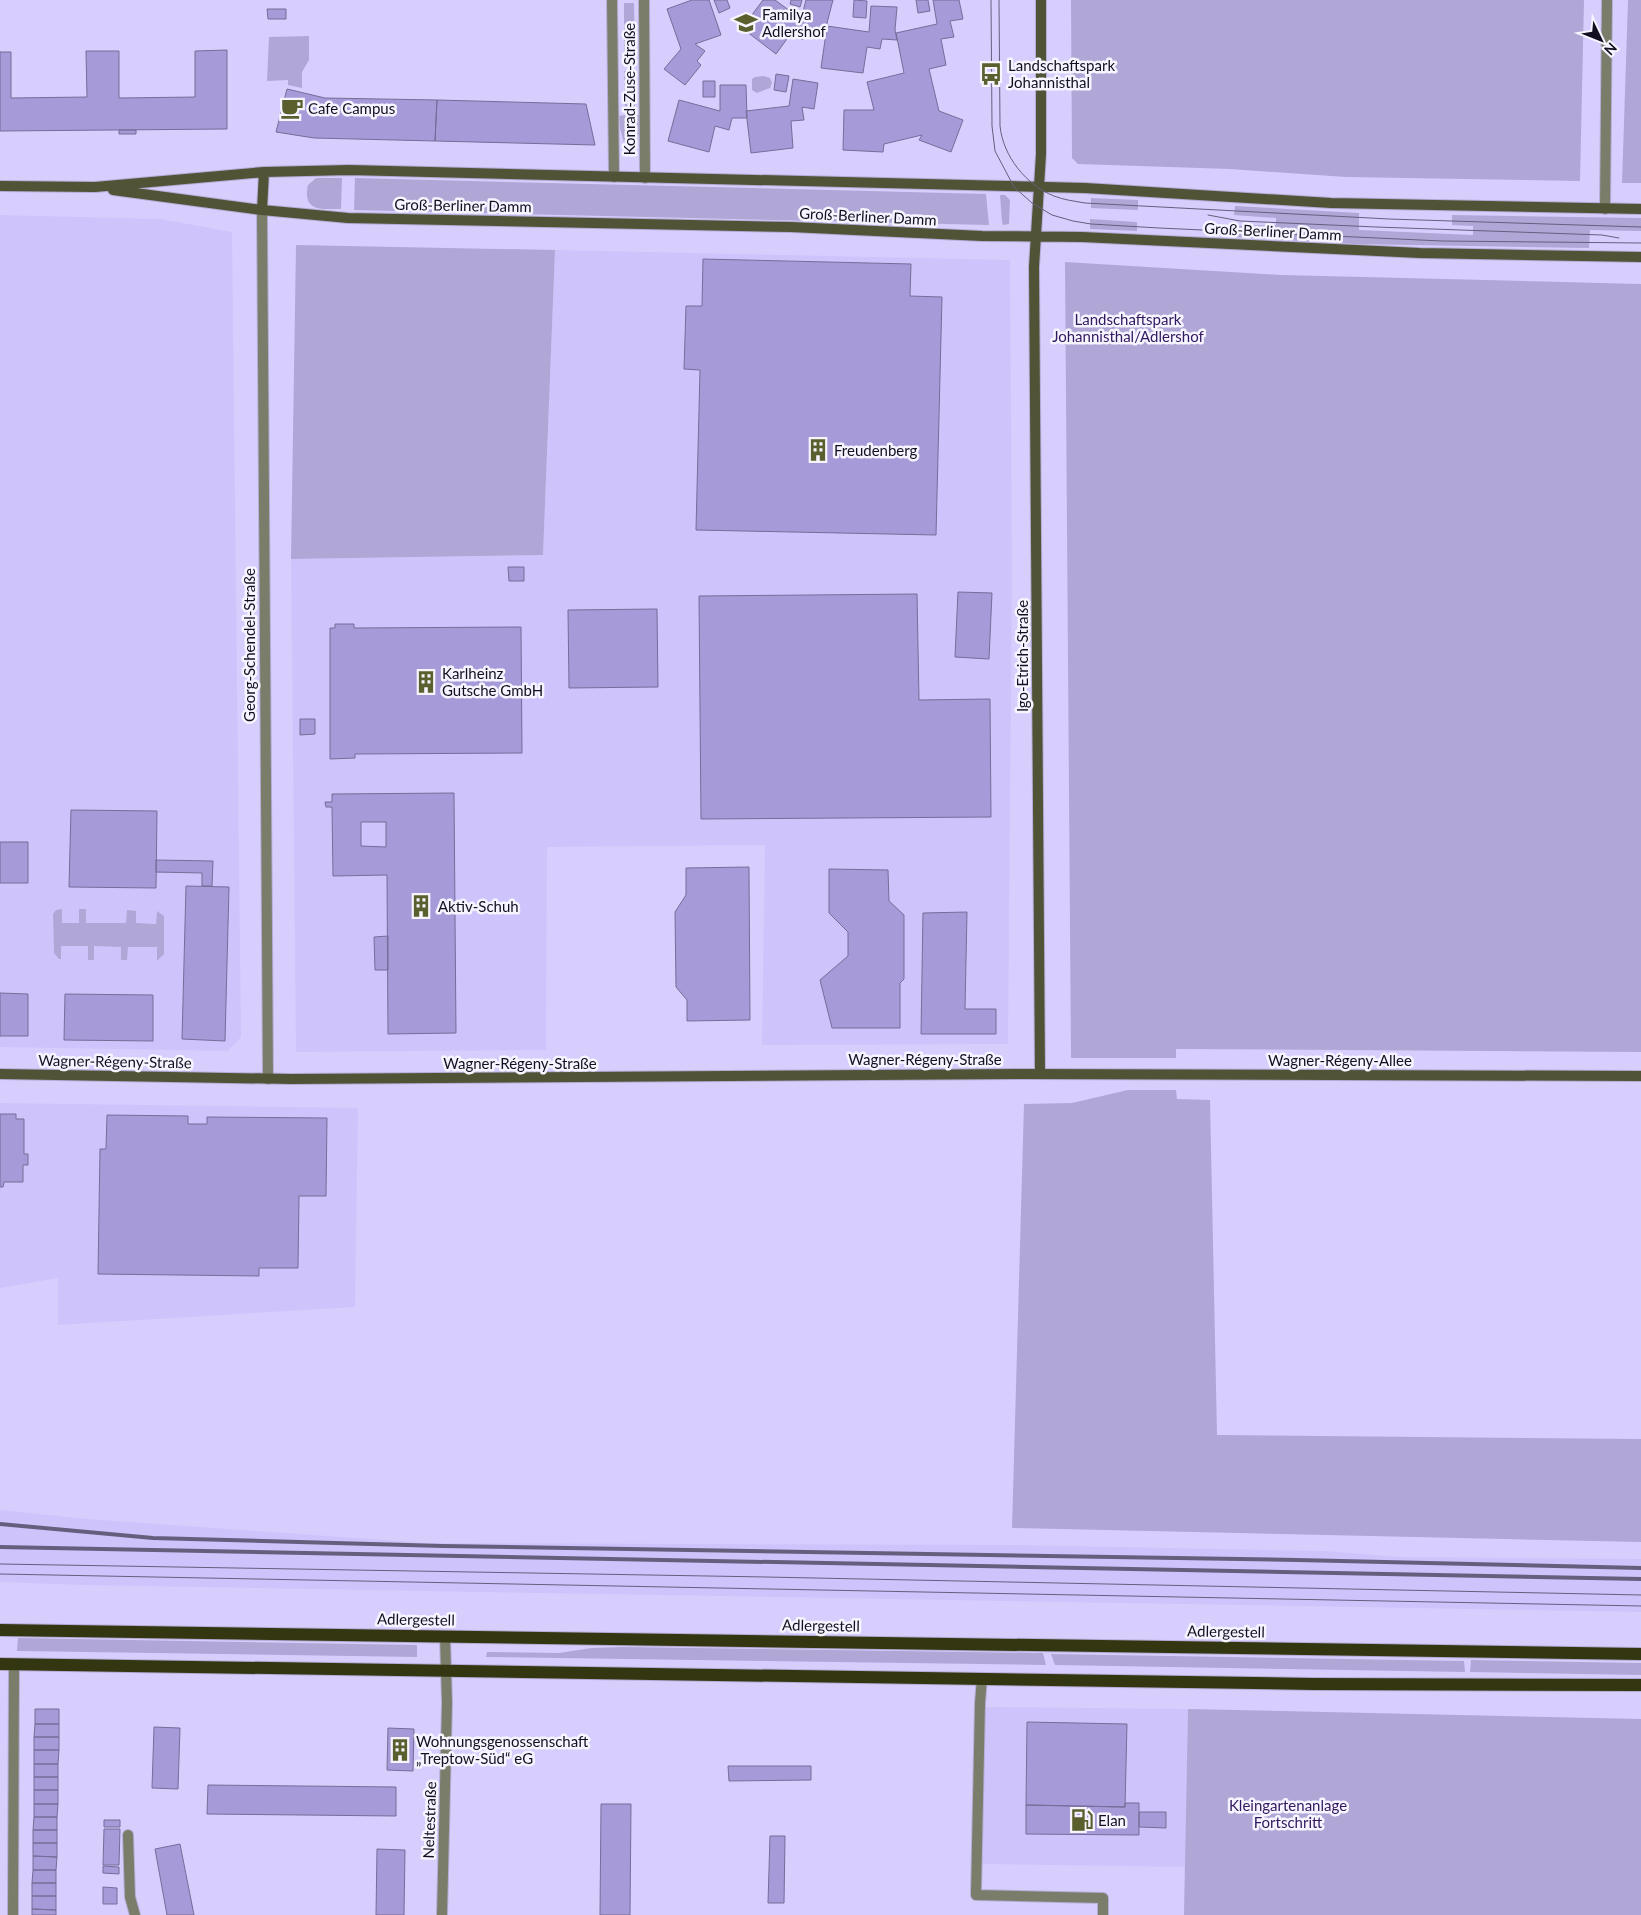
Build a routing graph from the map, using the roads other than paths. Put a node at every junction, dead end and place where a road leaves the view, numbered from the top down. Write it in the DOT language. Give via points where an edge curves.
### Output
graph roads {
  1 [pos="612,0"];
  2 [pos="644,0"];
  3 [pos="1041,0"];
  4 [pos="1607,0"];
  5 [pos="264,172"];
  6 [pos="614,177"];
  7 [pos="645,178"];
  8 [pos="0,186"];
  9 [pos="1039,187"];
  10 [pos="95,188"];
  11 [pos="1605,209"];
  12 [pos="1641,209"];
  13 [pos="262,210"];
  14 [pos="1036,237"];
  15 [pos="1641,257"];
  16 [pos="0,1074"];
  17 [pos="1040,1074"];
  18 [pos="1641,1076"];
  19 [pos="268,1079"];
  20 [pos="0,1630"];
  21 [pos="446,1636"];
  22 [pos="1641,1654"];
  23 [pos="0,1664"];
  24 [pos="14,1664"];
  25 [pos="446,1671"];
  26 [pos="982,1678"];
  27 [pos="1641,1685"];
  28 [pos="128,1835"];
  29 [pos="13,1915"];
  30 [pos="135,1915"];
  31 [pos="442,1915"];
  32 [pos="1102,1915"];
  1 -- 6 [label="street, Konrad-Zuse-Straße"];
  2 -- 7 [label="street, Konrad-Zuse-Straße"];
  3 -- 9 [label="main road, Igo-Etrich-Straße"];
  4 -- 11 [label="street"];
  5 -- 6 [label="main road, Groß-Berliner Damm" via="349,170"];
  5 -- 10 [label="main road, Groß-Berliner Damm"];
  5 -- 13 [label="main road"];
  6 -- 7 [label="main road, Groß-Berliner Damm"];
  7 -- 9 [label="main road, Groß-Berliner Damm"];
  8 -- 10 [label="main road, Groß-Berliner Damm"];
  9 -- 11 [label="main road, Groß-Berliner Damm" via="1331,203"];
  9 -- 14 [label="main road, Igo-Etrich-Straße"];
  10 -- 13 [label="main road, Groß-Berliner Damm"];
  11 -- 12 [label="main road, Groß-Berliner Damm"];
  13 -- 14 [label="main road, Groß-Berliner Damm" via="348,218 791,227"];
  13 -- 19 [label="street, Georg-Schendel-Straße"];
  14 -- 15 [label="main road, Groß-Berliner Damm" via="1420,253"];
  14 -- 17 [label="main road, Igo-Etrich-Straße"];
  16 -- 19 [label="main road, Wagner-Régeny-Straße"];
  17 -- 18 [label="main road, Wagner-Régeny-Allee"];
  17 -- 19 [label="main road, Wagner-Régeny-Straße"];
  20 -- 21 [label="main road, Adlergestell"];
  21 -- 22 [label="main road, Adlergestell"];
  21 -- 25 [label="street, Neltestraße"];
  23 -- 24 [label="main road"];
  24 -- 25 [label="main road"];
  24 -- 29 [label="street"];
  25 -- 26 [label="main road"];
  25 -- 31 [label="street, Neltestraße"];
  26 -- 27 [label="main road"];
  26 -- 32 [label="street" via="976,1895 1103,1898"];
  28 -- 30 [label="street" via="130,1897"];
}
